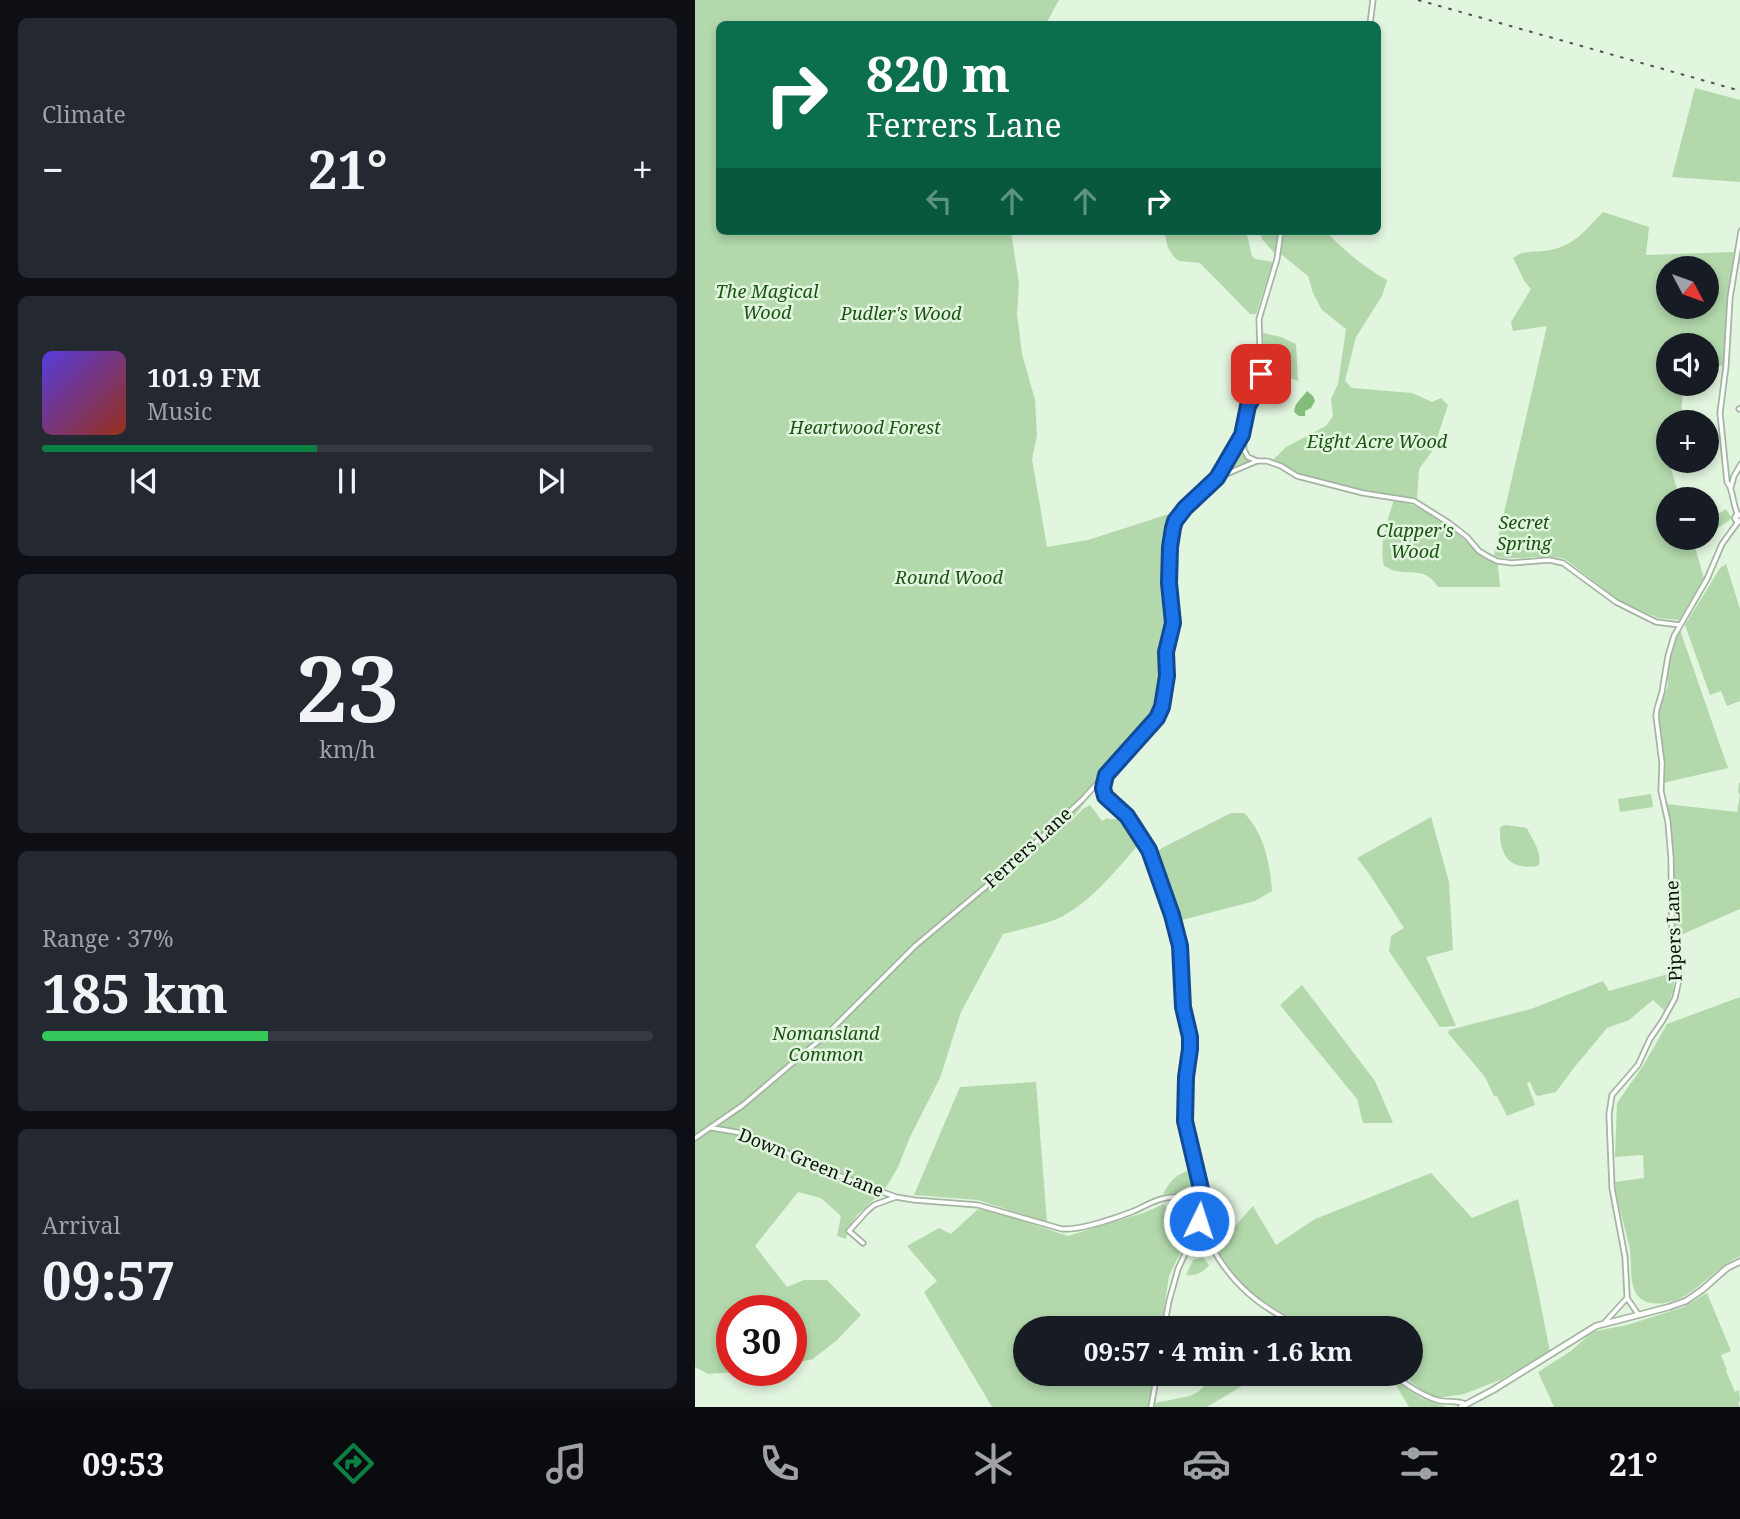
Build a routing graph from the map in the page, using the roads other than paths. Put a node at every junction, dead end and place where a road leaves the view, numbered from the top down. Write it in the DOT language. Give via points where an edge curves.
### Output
graph roads {
  1 [pos="1373,0"];
  2 [pos="1370,21"];
  3 [pos="1740,231"];
  4 [pos="1280,235"];
  5 [pos="1242,435"];
  6 [pos="1257,461"];
  7 [pos="1740,464"];
  8 [pos="1217,478"];
  9 [pos="1731,487"];
  10 [pos="1739,518"];
  11 [pos="1680,625"];
  12 [pos="1106,775"];
  13 [pos="711,1128"];
  14 [pos="695,1138"];
  15 [pos="882,1191"];
  16 [pos="896,1197"];
  17 [pos="879,1203"];
  18 [pos="1199,1221"];
  19 [pos="862,1243"];
  20 [pos="1740,1261"];
  21 [pos="1627,1298"];
  22 [pos="1638,1314"];
  23 [pos="1166,1316"];
  24 [pos="1283,1316"];
  25 [pos="1605,1322"];
  26 [pos="1155,1386"];
  27 [pos="1410,1386"];
  28 [pos="1463,1406"];
  29 [pos="1151,1407"];
  1 -- 2 [label="street"];
  3 -- 9 [label="street" via="1720,413"];
  4 -- 5 [label="street, Ferrers Lane" via="1259,319 1261,380 1248,406"];
  5 -- 6 [label="street" via="1246,454"];
  5 -- 8 [label="street, Ferrers Lane"];
  6 -- 8 [label="street, Ferrers Lane"];
  6 -- 11 [label="street" via="1363,493 1414,501 1497,561 1563,563 1615,602 1656,622"];
  7 -- 9 [label="street"];
  8 -- 12 [label="street, Ferrers Lane" via="1185,508 1173,528 1169,583 1173,623 1162,707"];
  9 -- 10 [label="street"];
  10 -- 11 [label="street, Pipers Lane"];
  11 -- 21 [label="street, Pipers Lane" via="1668,656 1656,716 1671,858 1672,941 1680,975 1675,998 1638,1065 1612,1095 1609,1114 1612,1188 1625,1257"];
  12 -- 13 [label="street, Ferrers Lane" via="1008,868 915,946 829,1033"];
  12 -- 18 [label="street" via="1105,796 1127,816 1149,850 1180,946 1183,1007 1190,1037 1185,1114 1202,1193"];
  13 -- 14 [label="street, Ferrers Lane"];
  13 -- 15 [label="street, Down Green Lane" via="748,1134 818,1168"];
  15 -- 16 [label="street, Down Green Lane"];
  15 -- 17 [label="street"];
  16 -- 17 [label="street"];
  16 -- 18 [label="street, Down Green Lane" via="978,1205 1070,1229 1176,1197"];
  17 -- 19 [label="street" via="849,1231"];
  18 -- 23 [label="street" via="1178,1269"];
  18 -- 24 [label="street, Down Green Lane" via="1218,1258 1243,1290"];
  20 -- 22 [label="street" via="1686,1301"];
  21 -- 22 [label="street"];
  21 -- 25 [label="street"];
  22 -- 25 [label="street"];
  25 -- 28 [label="street"];
  26 -- 29 [label="street"];
  27 -- 28 [label="street" via="1424,1395"];
}
